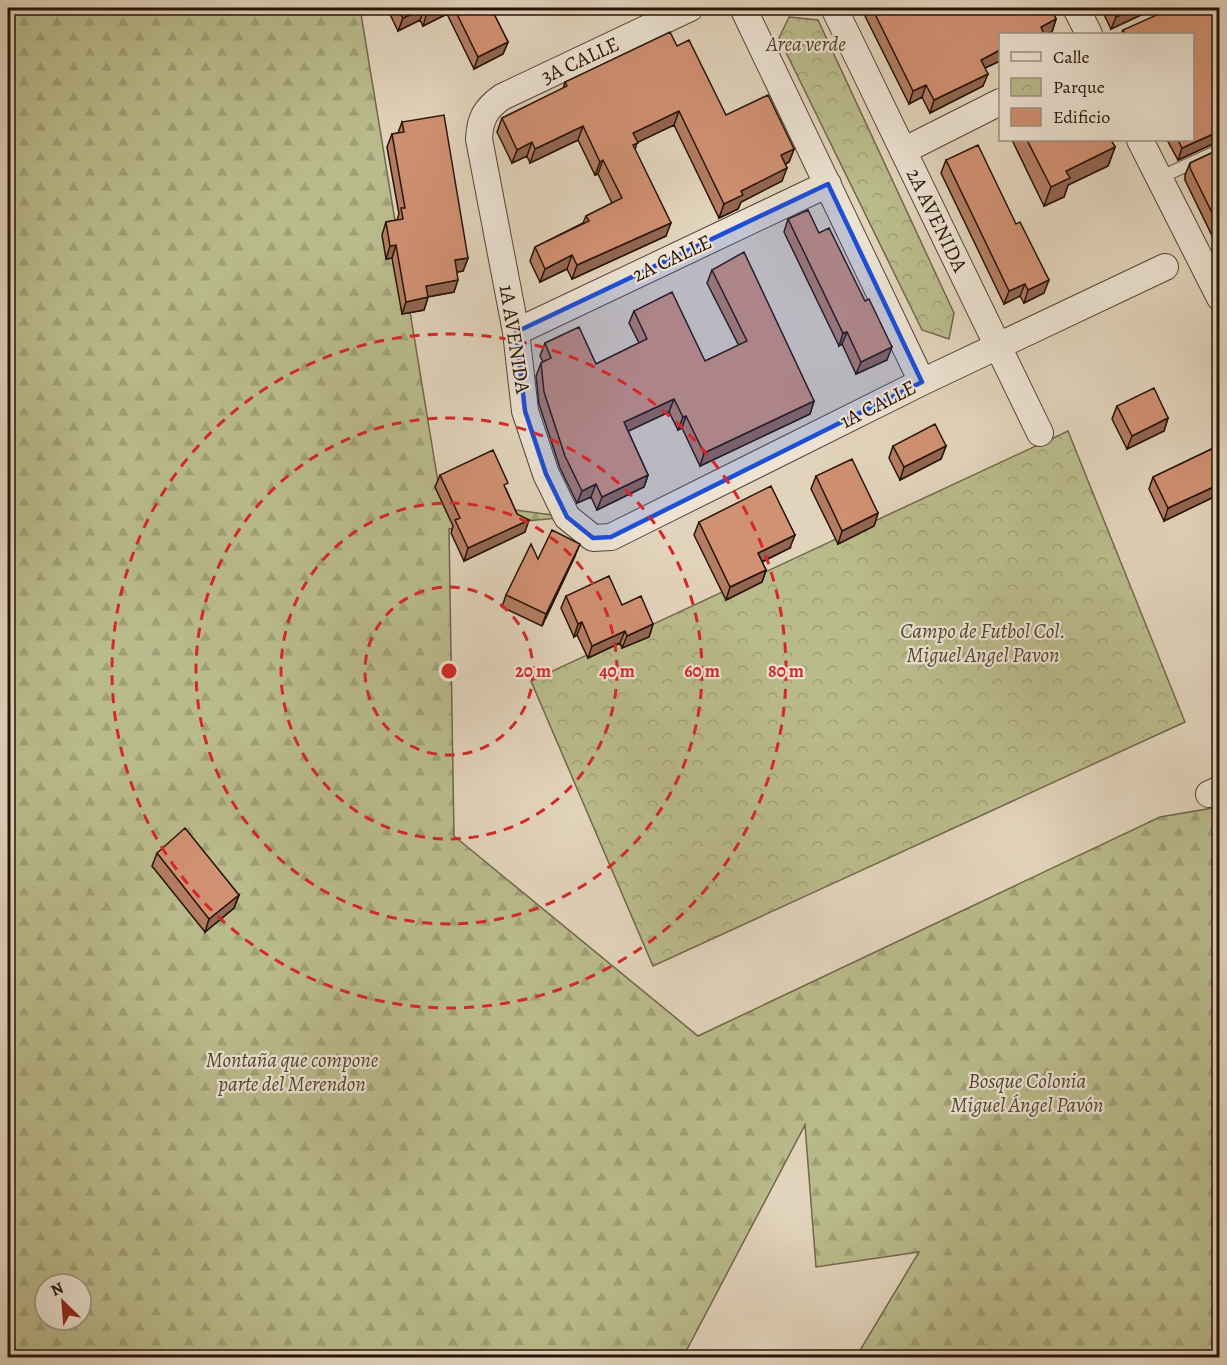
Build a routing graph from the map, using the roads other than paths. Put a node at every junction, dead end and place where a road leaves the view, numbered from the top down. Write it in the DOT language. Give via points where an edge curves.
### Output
graph roads {
  1 [pos="690,8"];
  2 [pos="744,8"];
  3 [pos="834,8"];
  4 [pos="1076,8"];
  5 [pos="1088,33"];
  6 [pos="999,103"];
  7 [pos="480,123"];
  8 [pos="1140,141"];
  9 [pos="1220,150"];
  10 [pos="903,151"];
  11 [pos="1159,178"];
  12 [pos="828,184"];
  13 [pos="1165,267"];
  14 [pos="1220,298"];
  15 [pos="516,332"];
  16 [pos="998,346"];
  17 [pos="922,382"];
  18 [pos="1040,433"];
  19 [pos="592,538"];
  1 -- 7 [label="street, 3A CALLE" via="502,97 487,108"];
  2 -- 12 [label="street"];
  3 -- 10 [label="street, 2A AVENIDA"];
  4 -- 5 [label="street"];
  6 -- 10 [label="street"];
  7 -- 15 [label="street, 1A AVENIDA" via="479,139"];
  8 -- 11 [label="street"];
  9 -- 11 [label="lane"];
  10 -- 16 [label="street, 2A AVENIDA"];
  11 -- 14 [label="street"];
  12 -- 15 [label="street, 2A CALLE"];
  12 -- 17 [label="street"];
  13 -- 16 [label="street, 1A CALLE"];
  15 -- 19 [label="street, 1A AVENIDA" via="525,411 546,474 567,517"];
  16 -- 17 [label="street, 1A CALLE"];
  16 -- 18 [label="street, 2A AVENIDA"];
  17 -- 19 [label="street, 1A CALLE" via="611,537"];
}
